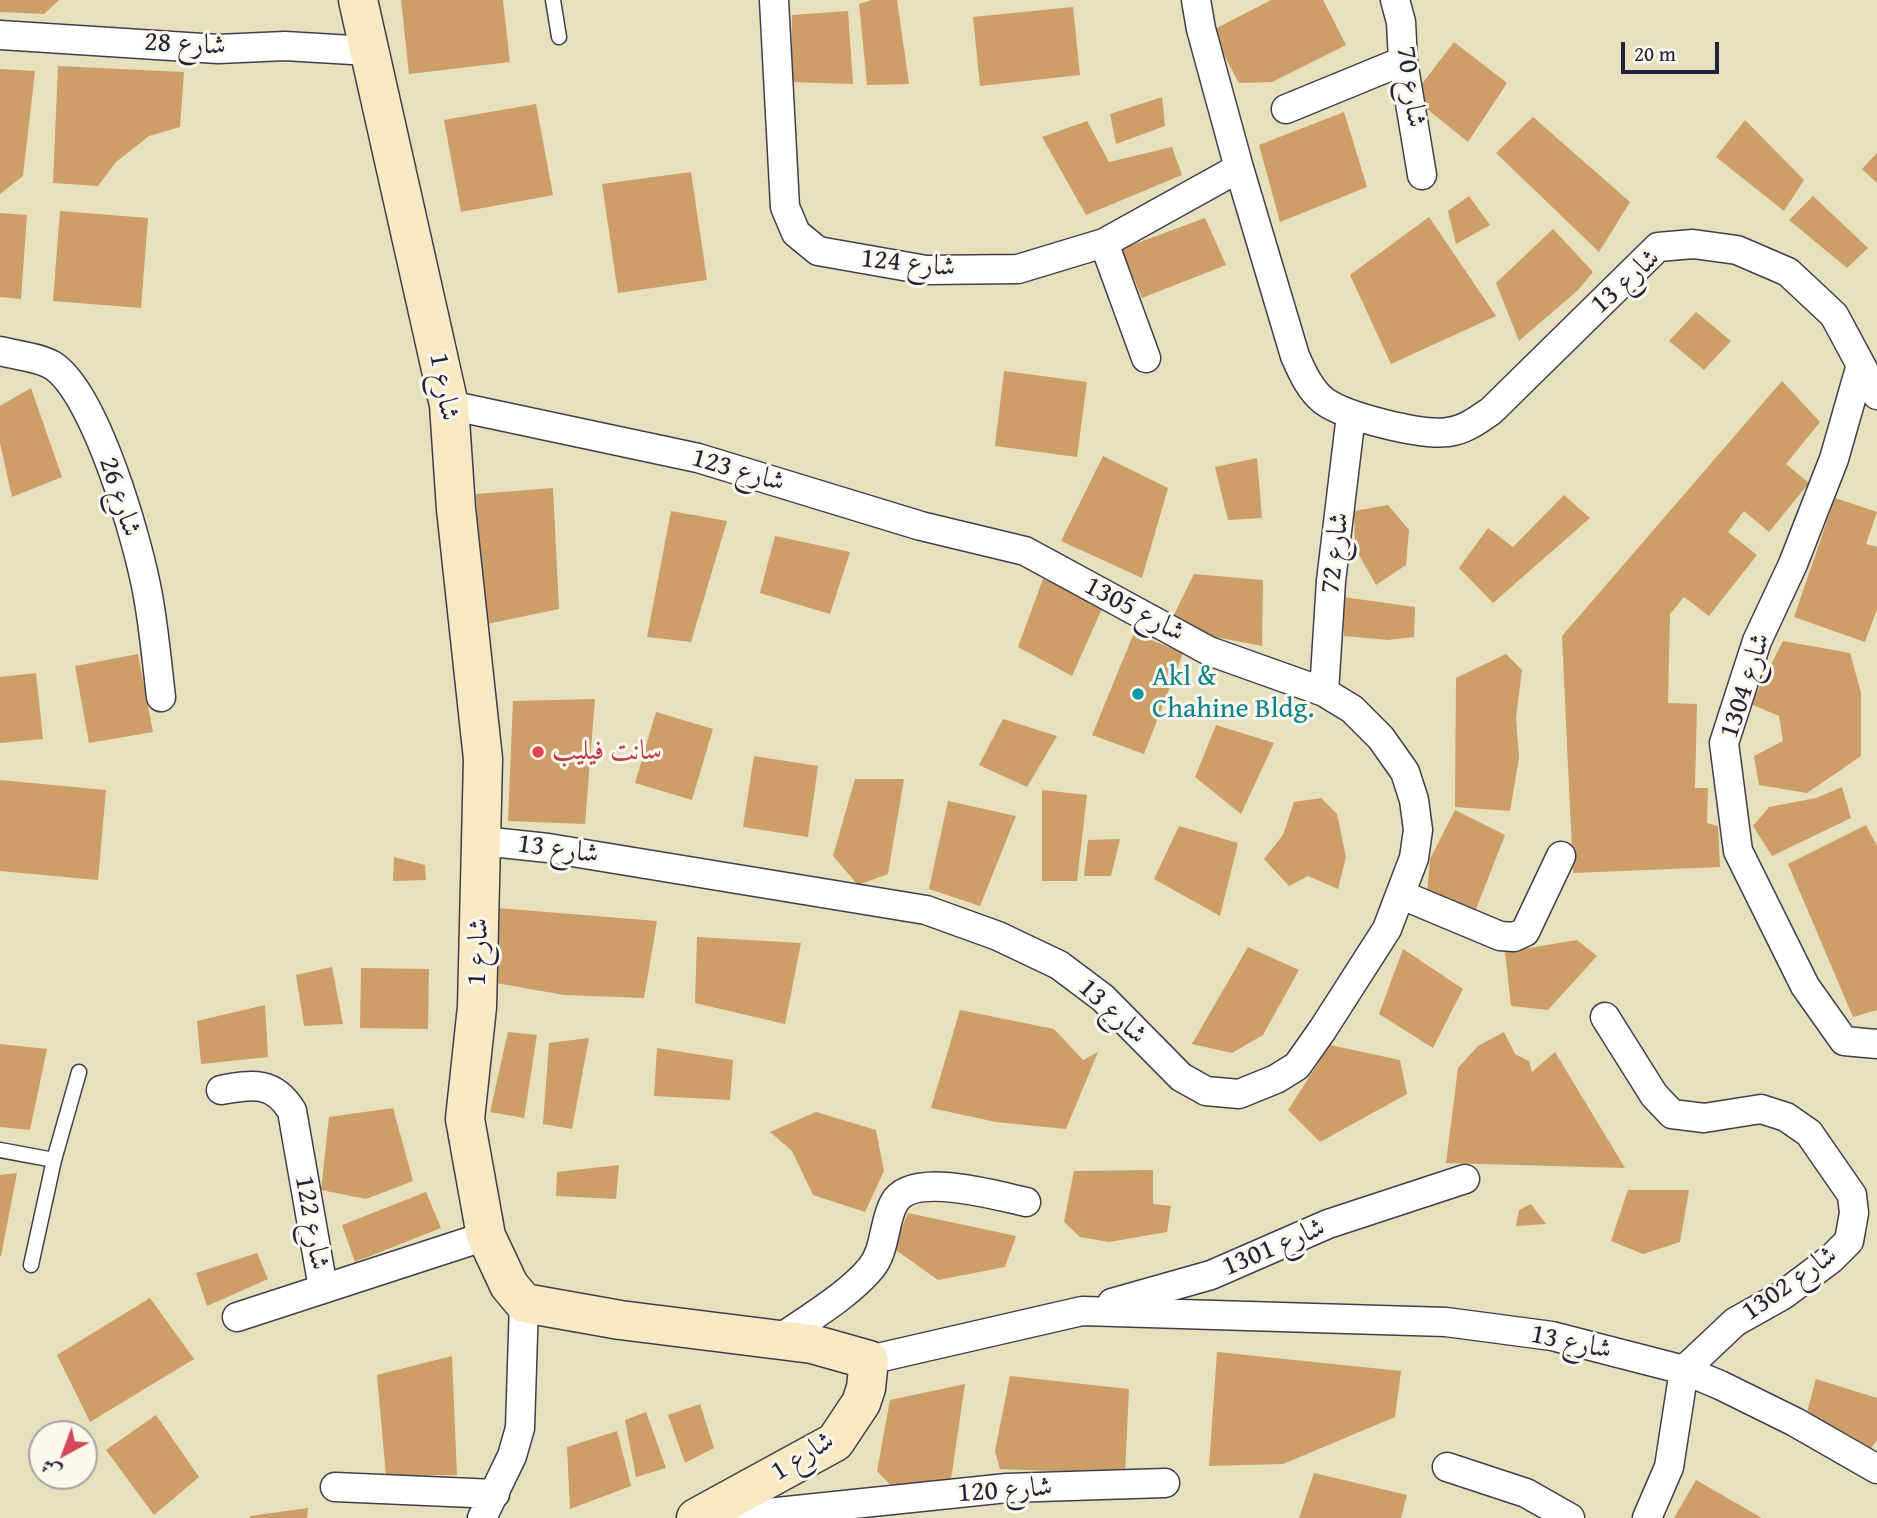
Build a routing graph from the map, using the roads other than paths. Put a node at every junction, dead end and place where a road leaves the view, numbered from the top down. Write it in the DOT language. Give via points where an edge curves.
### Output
graph roads {
  1 [pos="358,0"];
  2 [pos="553,0"];
  3 [pos="774,0"];
  4 [pos="1196,0"];
  5 [pos="1395,0"];
  6 [pos="0,35"];
  7 [pos="559,37"];
  8 [pos="369,51"];
  9 [pos="1404,61"];
  10 [pos="1286,109"];
  11 [pos="1239,168"];
  12 [pos="1422,175"];
  13 [pos="1104,243"];
  14 [pos="0,351"];
  15 [pos="1146,358"];
  16 [pos="1860,368"];
  17 [pos="1877,395"];
  18 [pos="449,405"];
  19 [pos="1351,415"];
  20 [pos="1025,551"];
  21 [pos="1324,692"];
  22 [pos="161,697"];
  23 [pos="482,841"];
  24 [pos="1561,856"];
  25 [pos="1402,895"];
  26 [pos="1605,1017"];
  27 [pos="1877,1044"];
  28 [pos="79,1072"];
  29 [pos="221,1090"];
  30 [pos="0,1150"];
  31 [pos="54,1160"];
  32 [pos="1465,1179"];
  33 [pos="1027,1202"];
  34 [pos="486,1236"];
  35 [pos="31,1265"];
  36 [pos="323,1288"];
  37 [pos="524,1303"];
  38 [pos="1082,1311"];
  39 [pos="237,1317"];
  40 [pos="778,1340"];
  41 [pos="869,1360"];
  42 [pos="1684,1370"];
  43 [pos="1447,1467"];
  44 [pos="1877,1469"];
  45 [pos="1165,1483"];
  46 [pos="335,1487"];
  47 [pos="489,1506"];
  48 [pos="696,1518"];
  49 [pos="720,1518"];
  50 [pos="1570,1518"];
  51 [pos="1647,1518"];
  1 -- 8 [label="street, شارع 1"];
  2 -- 7 [label="lane"];
  3 -- 13 [label="street, شارع 124" via="785,207 796,233 818,251 926,270 1018,269"];
  4 -- 11 [label="street"];
  5 -- 9 [label="street, شارع 70"];
  6 -- 8 [label="street, شارع 28" via="218,49 285,46"];
  8 -- 18 [label="street, شارع 1"];
  9 -- 10 [label="street"];
  9 -- 12 [label="street, شارع 70"];
  11 -- 13 [label="street, شارع 124"];
  11 -- 19 [label="street" via="1304,376 1323,400"];
  13 -- 15 [label="street"];
  14 -- 22 [label="street, شارع 26" via="52,365 77,392 97,429 148,594"];
  16 -- 17 [label="street, شارع 13"];
  16 -- 19 [label="street, شارع 13" via="1834,315 1788,272 1737,250 1693,243 1658,247 1492,411 1469,427 1447,433"];
  16 -- 27 [label="street, شارع 1304" via="1833,459 1793,565 1757,641 1724,743 1738,851 1805,986 1844,1041"];
  18 -- 20 [label="street, شارع 123" via="698,458 921,526"];
  18 -- 23 [label="street, شارع 1" via="483,759"];
  19 -- 21 [label="street, شارع 72" via="1331,581"];
  20 -- 21 [label="street, شارع 1305" via="1209,651"];
  21 -- 25 [label="street, شارع 13" via="1352,709 1381,738 1405,772 1418,830"];
  23 -- 25 [label="street, شارع 13" via="628,860 926,910 1059,965 1104,998 1181,1077 1206,1091 1239,1094 1297,1066 1355,982"];
  23 -- 34 [label="street, شارع 1" via="477,1007 465,1119"];
  24 -- 25 [label="street" via="1525,932 1514,937 1500,936"];
  26 -- 42 [label="street, شارع 1302" via="1654,1095 1672,1114 1704,1118 1761,1109 1786,1116 1809,1133 1852,1195 1849,1241 1812,1275 1735,1322"];
  28 -- 31 [label="lane"];
  29 -- 36 [label="street, شارع 122" via="264,1086 283,1095 292,1111"];
  30 -- 31 [label="lane"];
  31 -- 35 [label="lane"];
  32 -- 38 [label="street, شارع 1301" via="1328,1224 1210,1275"];
  33 -- 40 [label="street" via="954,1187 902,1194 894,1202 872,1267"];
  34 -- 36 [label="street, شارع 122"];
  34 -- 37 [label="street, شارع 1" via="509,1285"];
  36 -- 39 [label="street"];
  37 -- 40 [label="street"];
  37 -- 47 [label="street" via="520,1428"];
  38 -- 41 [label="street, شارع 13"];
  38 -- 42 [label="street, شارع 13" via="1446,1322 1552,1336"];
  40 -- 41 [label="street" via="813,1344"];
  41 -- 48 [label="street, شارع 1" via="861,1403 835,1442"];
  42 -- 44 [label="street, شارع 13" via="1795,1422"];
  42 -- 51 [label="street" via="1669,1467"];
  43 -- 50 [label="street" via="1526,1493"];
  45 -- 49 [label="street, شارع 120" via="1007,1488"];
  46 -- 47 [label="street"];
}
